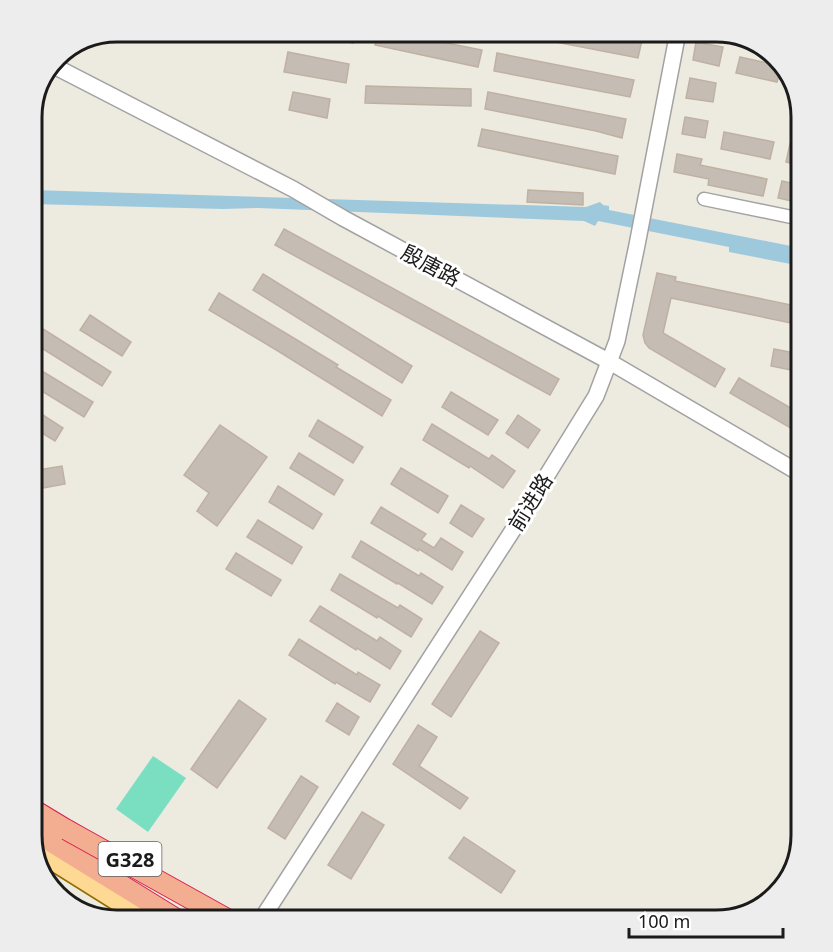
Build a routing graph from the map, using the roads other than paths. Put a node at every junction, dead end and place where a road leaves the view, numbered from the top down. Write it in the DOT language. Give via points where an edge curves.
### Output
graph roads {
  1 [pos="676,42"];
  2 [pos="60,69"];
  3 [pos="704,199"];
  4 [pos="791,217"];
  5 [pos="610,362"];
  6 [pos="791,468"];
  7 [pos="42,804"];
  8 [pos="42,815"];
  9 [pos="67,831"];
  10 [pos="42,836"];
  11 [pos="45,856"];
  12 [pos="130,910"];
  13 [pos="160,910"];
  14 [pos="194,910"];
  15 [pos="209,910"];
  16 [pos="211,910"];
  17 [pos="268,910"];
  1 -- 5 [label="street, 前进路" via="638,245"];
  2 -- 5 [label="street, 殷唐路" via="293,189"];
  3 -- 4 [label="street"];
  5 -- 6 [label="street, 殷唐路"];
  5 -- 17 [label="street, 前进路" via="596,396 520,519"];
  7 -- 16 [label="main road, G328 / G328"];
  8 -- 9 [label="highway"];
  9 -- 14 [label="highway, bridge"];
  9 -- 15 [label="highway, bridge"];
  10 -- 13 [label="highway"];
  11 -- 12 [label="main road, G328 / G328"];
}
